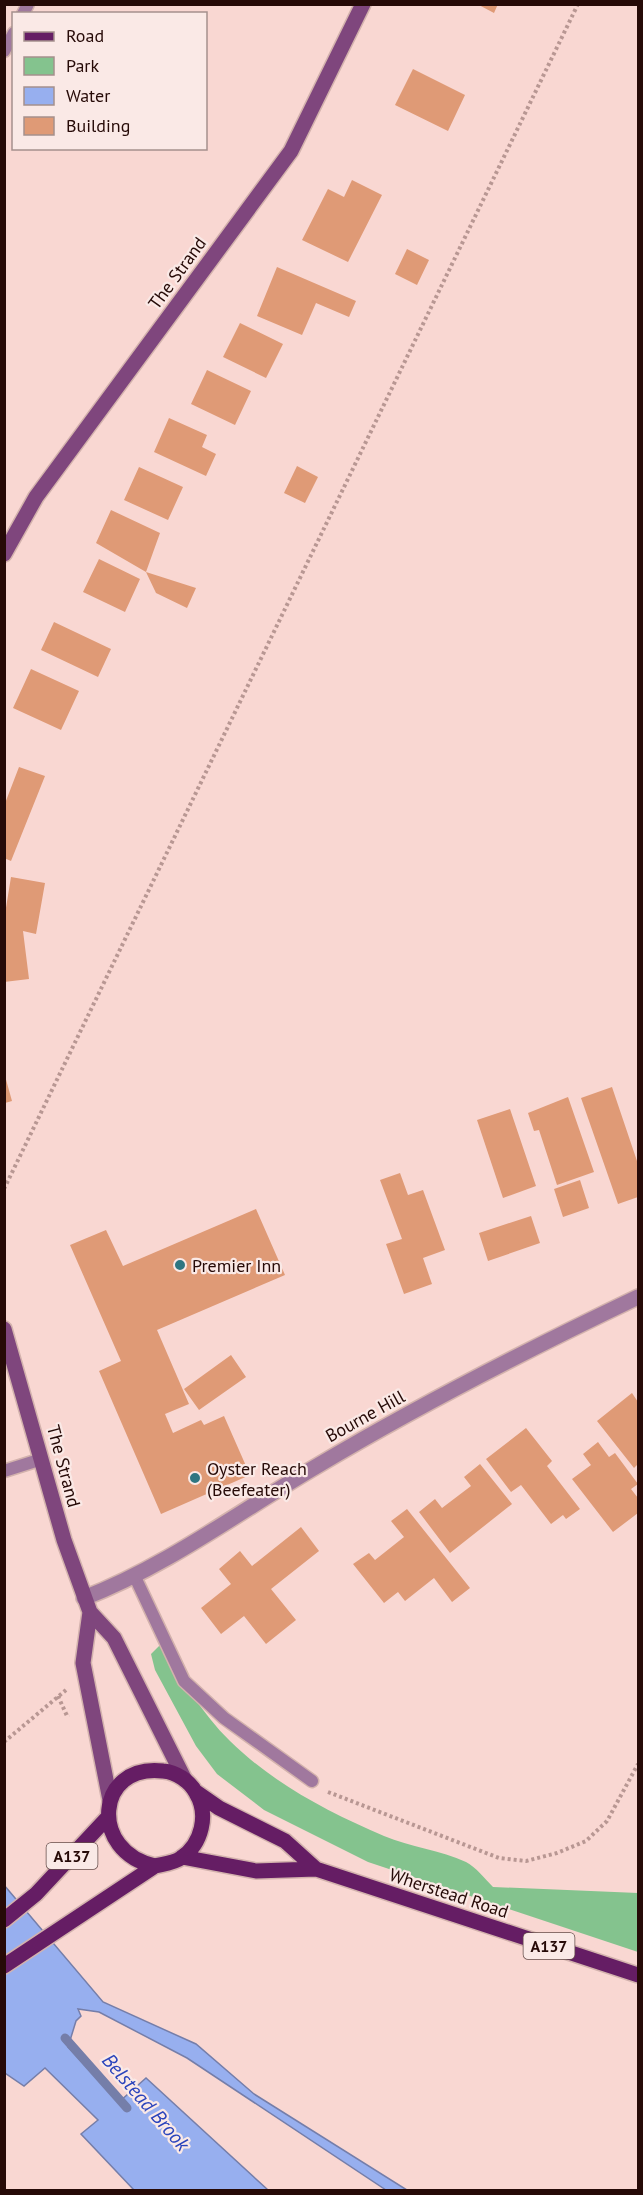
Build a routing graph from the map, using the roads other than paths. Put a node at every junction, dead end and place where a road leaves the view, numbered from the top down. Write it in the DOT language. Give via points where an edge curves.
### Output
graph roads {
  1 [pos="363,4"];
  2 [pos="12,37"];
  3 [pos="4,51"];
  4 [pos="4,554"];
  5 [pos="639,1297"];
  6 [pos="4,1329"];
  7 [pos="42,1459"];
  8 [pos="4,1471"];
  9 [pos="135,1577"];
  10 [pos="87,1605"];
  11 [pos="185,1779"];
  12 [pos="312,1781"];
  13 [pos="196,1792"];
  14 [pos="110,1800"];
  15 [pos="108,1817"];
  16 [pos="182,1857"];
  17 [pos="155,1866"];
  18 [pos="316,1869"];
  19 [pos="4,1920"];
  20 [pos="4,1966"];
  21 [pos="639,1975"];
  1 -- 4 [label="main road, The Strand" via="291,151 36,498"];
  2 -- 3 [label="lane"];
  5 -- 9 [label="street, Bourne Hill" via="375,1431"];
  6 -- 7 [label="main road, The Strand"];
  7 -- 8 [label="lane"];
  7 -- 10 [label="main road, The Strand"];
  9 -- 10 [label="street, Bourne Hill"];
  9 -- 12 [label="lane" via="183,1681 224,1718"];
  10 -- 11 [label="main road, The Strand" via="114,1638"];
  10 -- 14 [label="main road, The Strand" via="83,1663"];
  11 -- 13 [label="main road, A137"];
  11 -- 14 [label="main road" via="170,1772 138,1773 116,1789"];
  13 -- 16 [label="main road, A137" via="202,1807 202,1826 197,1841"];
  13 -- 18 [label="main road, A137" via="285,1841"];
  14 -- 15 [label="main road, A137"];
  15 -- 17 [label="main road, A137" via="112,1835 121,1849 141,1863"];
  15 -- 19 [label="main road, A137" via="36,1894"];
  16 -- 17 [label="main road, A137"];
  16 -- 18 [label="main road, A137" via="256,1871"];
  17 -- 20 [label="main road, A137"];
  18 -- 21 [label="main road, Wherstead Road / A137"];
}
